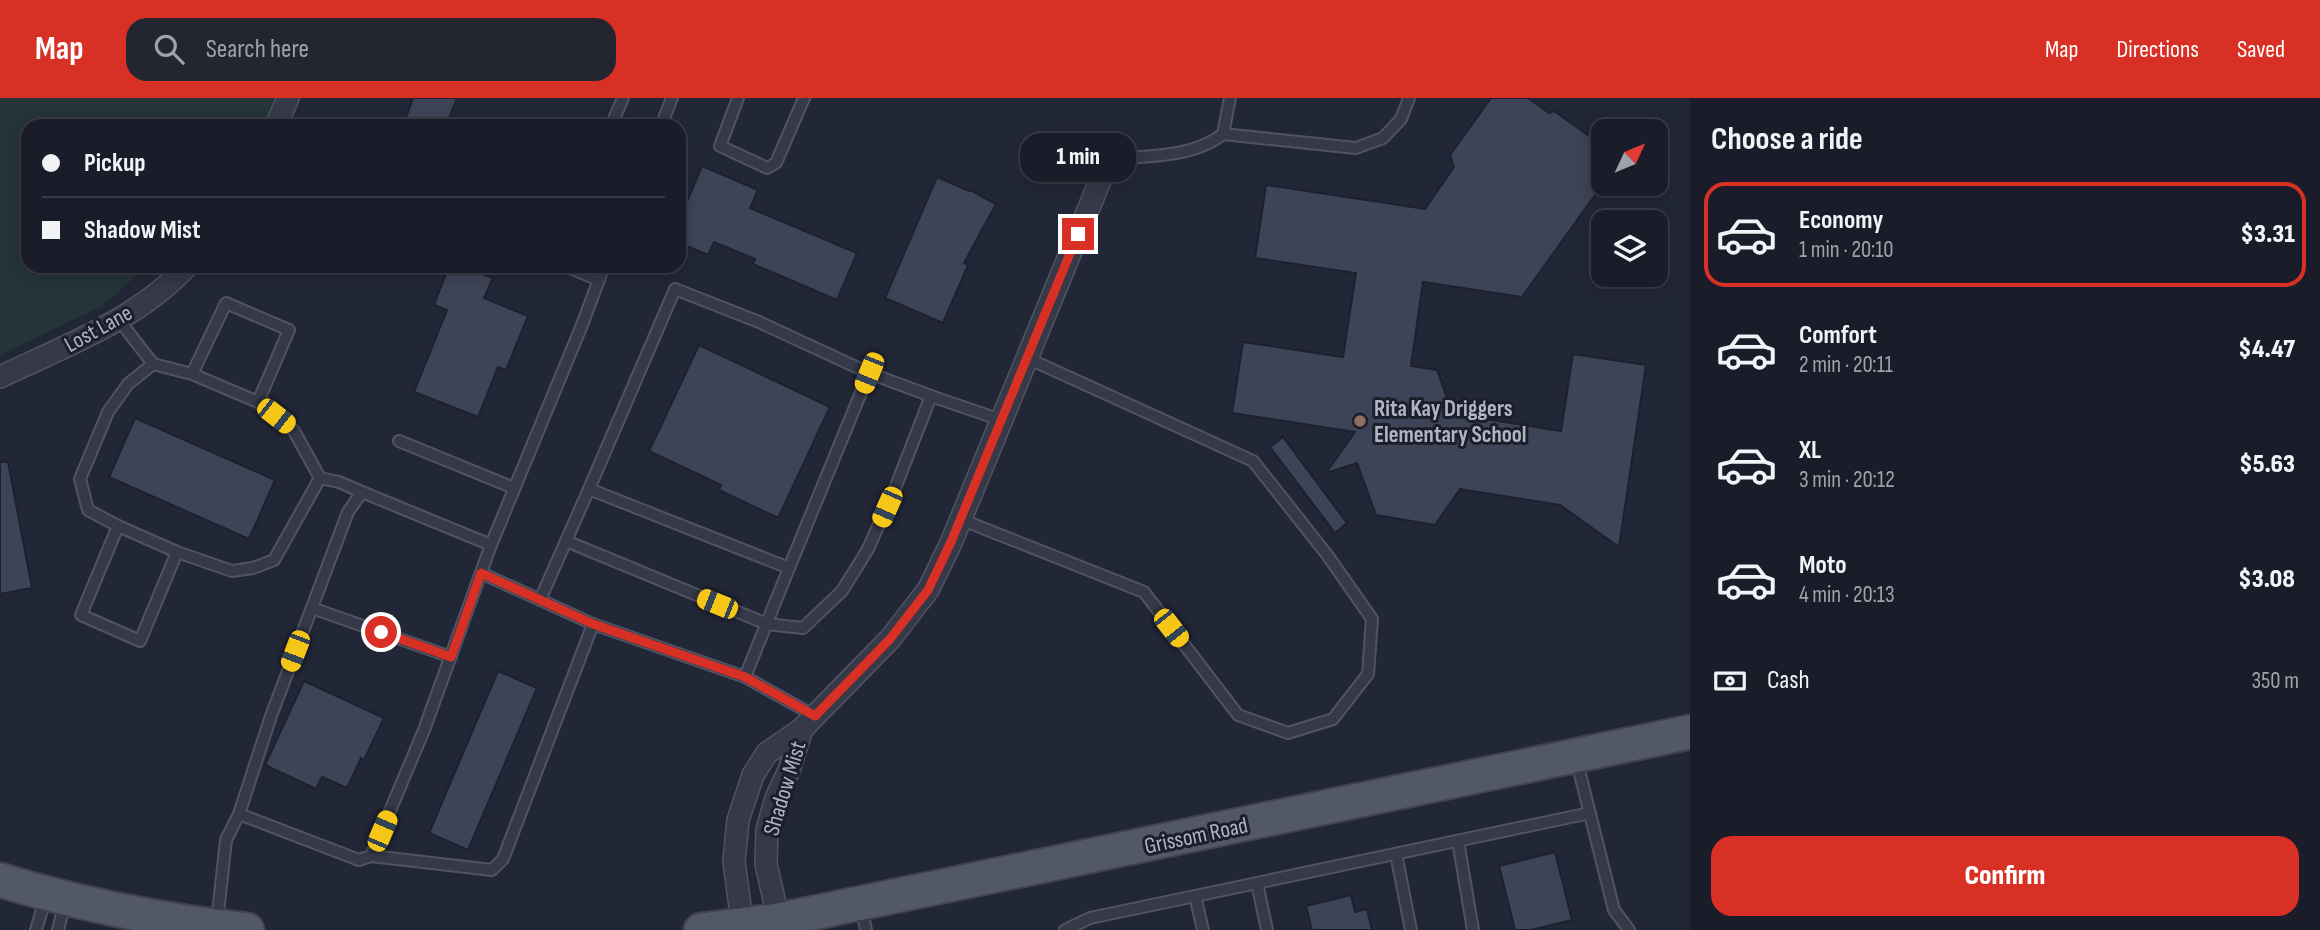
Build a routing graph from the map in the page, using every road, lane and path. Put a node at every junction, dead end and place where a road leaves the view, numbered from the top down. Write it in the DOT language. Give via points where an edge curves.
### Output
graph roads {
  1 [pos="288,98"];
  2 [pos="623,98"];
  3 [pos="672,98"];
  4 [pos="738,98"];
  5 [pos="804,98"];
  6 [pos="1230,98"];
  7 [pos="1409,98"];
  8 [pos="279,119"];
  9 [pos="614,119"];
  10 [pos="663,119"];
  11 [pos="1223,135"];
  12 [pos="1108,159"];
  13 [pos="180,273"];
  14 [pos="582,273"];
  15 [pos="602,273"];
  16 [pos="599,280"];
  17 [pos="119,320"];
  18 [pos="1027,358"];
  19 [pos="153,364"];
  20 [pos="192,373"];
  21 [pos="869,373"];
  22 [pos="0,377"];
  23 [pos="931,396"];
  24 [pos="258,402"];
  25 [pos="1002,420"];
  26 [pos="399,441"];
  27 [pos="320,478"];
  28 [pos="514,488"];
  29 [pos="589,489"];
  30 [pos="362,492"];
  31 [pos="961,519"];
  32 [pos="118,526"];
  33 [pos="566,541"];
  34 [pos="491,545"];
  35 [pos="177,552"];
  36 [pos="789,568"];
  37 [pos="481,573"];
  38 [pos="540,600"];
  39 [pos="312,607"];
  40 [pos="593,624"];
  41 [pos="767,624"];
  42 [pos="451,657"];
  43 [pos="745,677"];
  44 [pos="808,723"];
  45 [pos="1690,732"];
  46 [pos="1575,755"];
  47 [pos="1590,813"];
  48 [pos="239,814"];
  49 [pos="1458,841"];
  50 [pos="1395,854"];
  51 [pos="371,856"];
  52 [pos="0,880"];
  53 [pos="1257,883"];
  54 [pos="56,895"];
  55 [pos="1195,896"];
  56 [pos="864,917"];
  57 [pos="780,925"];
  58 [pos="227,928"];
  59 [pos="743,928"];
  60 [pos="36,930"];
  61 [pos="58,930"];
  62 [pos="701,930"];
  63 [pos="1065,930"];
  64 [pos="1203,930"];
  65 [pos="1267,930"];
  66 [pos="1411,930"];
  67 [pos="1473,930"];
  68 [pos="1629,930"];
  1 -- 8 [label="street"];
  2 -- 9 [label="lane"];
  3 -- 10 [label="lane"];
  4 -- 5 [label="lane" via="720,146 767,168 776,163"];
  6 -- 11 [label="lane"];
  7 -- 11 [label="lane" via="1401,119 1383,138 1356,148"];
  11 -- 12 [label="lane" via="1213,143 1173,154"];
  12 -- 18 [label="street, Shadow Mist"];
  13 -- 17 [label="street, Lost Lane"];
  14 -- 16 [label="lane"];
  15 -- 16 [label="lane"];
  16 -- 28 [label="lane"];
  17 -- 19 [label="lane"];
  17 -- 22 [label="street, Lost Lane"];
  18 -- 25 [label="street, Shadow Mist"];
  18 -- 31 [label="lane" via="1253,461 1372,619 1368,674 1333,719 1288,733 1238,715 1144,592"];
  19 -- 20 [label="lane"];
  19 -- 32 [label="lane" via="128,384 108,412 80,479 88,510"];
  20 -- 24 [label="lane"];
  20 -- 24 [label="lane" via="226,303 289,330"];
  21 -- 23 [label="lane"];
  21 -- 29 [label="lane" via="675,289"];
  21 -- 36 [label="lane"];
  23 -- 25 [label="lane"];
  23 -- 41 [label="lane" via="897,486 868,549 842,591 803,628"];
  24 -- 27 [label="lane" via="293,431"];
  25 -- 31 [label="street, Shadow Mist"];
  26 -- 28 [label="lane"];
  27 -- 30 [label="lane"];
  27 -- 35 [label="lane" via="274,560 232,571"];
  28 -- 34 [label="lane"];
  29 -- 33 [label="lane"];
  29 -- 36 [label="lane"];
  30 -- 34 [label="lane"];
  30 -- 39 [label="lane" via="348,512"];
  31 -- 44 [label="street, Shadow Mist" via="928,590 890,639"];
  32 -- 35 [label="lane"];
  32 -- 35 [label="lane" via="81,615 140,641"];
  33 -- 38 [label="lane"];
  33 -- 41 [label="lane"];
  34 -- 37 [label="lane"];
  36 -- 41 [label="lane"];
  37 -- 38 [label="lane"];
  37 -- 42 [label="lane"];
  38 -- 40 [label="lane"];
  39 -- 42 [label="lane"];
  39 -- 48 [label="lane"];
  40 -- 43 [label="lane"];
  40 -- 51 [label="lane" via="503,859 492,870"];
  41 -- 43 [label="lane"];
  42 -- 51 [label="lane"];
  43 -- 44 [label="lane"];
  44 -- 57 [label="street, Shadow Mist" via="767,830 766,864"];
  44 -- 59 [label="street, Shadow Mist" via="767,753 753,775 738,821 734,861"];
  45 -- 46 [label="main road, Grissom Road"];
  46 -- 47 [label="lane"];
  46 -- 56 [label="main road, Grissom Road"];
  47 -- 49 [label="lane"];
  47 -- 68 [label="lane" via="1614,910"];
  48 -- 51 [label="lane" via="359,860"];
  48 -- 58 [label="lane" via="226,840"];
  49 -- 50 [label="lane"];
  49 -- 67 [label="lane"];
  50 -- 53 [label="lane"];
  50 -- 66 [label="lane"];
  52 -- 54 [label="main road"];
  53 -- 55 [label="lane"];
  53 -- 65 [label="lane"];
  54 -- 58 [label="main road"];
  54 -- 60 [label="lane"];
  54 -- 61 [label="lane"];
  55 -- 63 [label="lane" via="1090,918"];
  55 -- 64 [label="lane"];
  56 -- 57 [label="main road, Grissom Road"];
  57 -- 59 [label="main road, Grissom Road"];
  59 -- 62 [label="main road, Grissom Road"];
}
